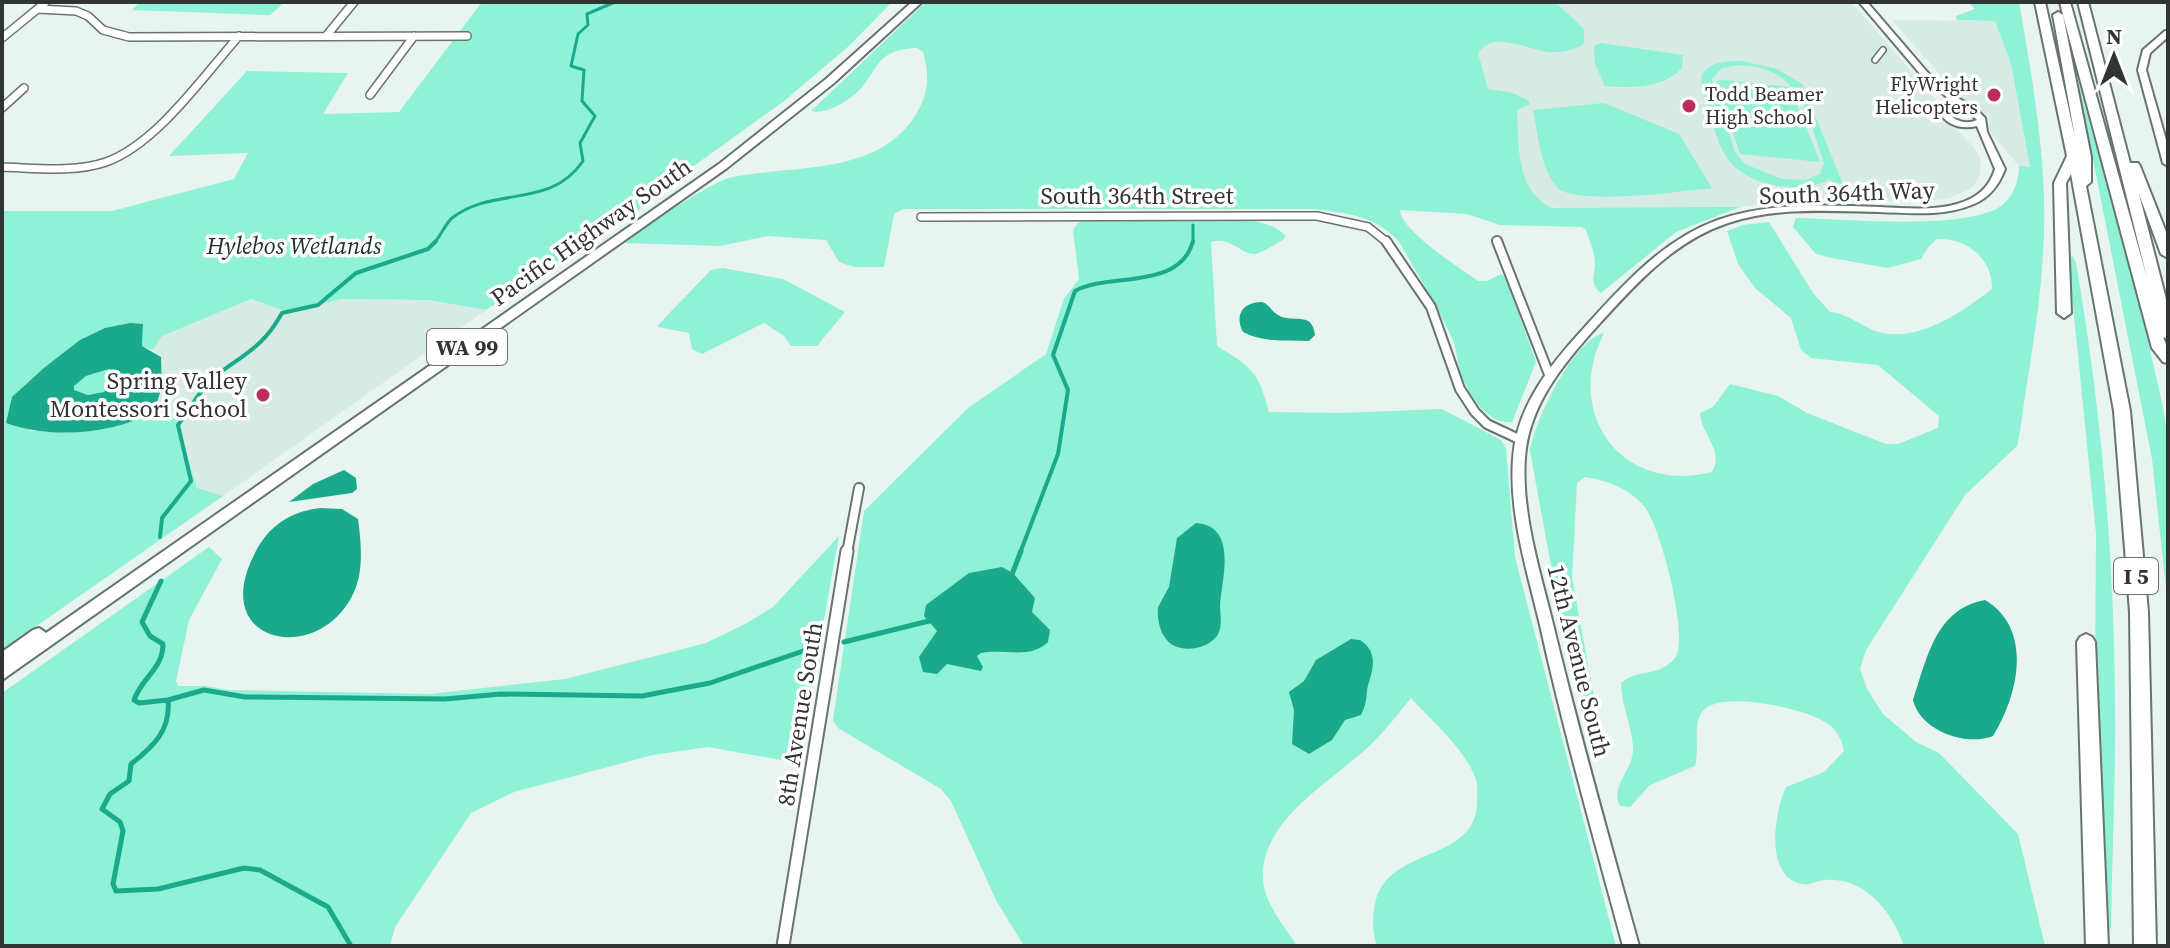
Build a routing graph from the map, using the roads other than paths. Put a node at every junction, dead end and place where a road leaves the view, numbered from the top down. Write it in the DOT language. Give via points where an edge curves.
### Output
graph roads {
  1 [pos="46,2"];
  2 [pos="354,2"];
  3 [pos="908,2"];
  4 [pos="917,2"];
  5 [pos="1863,2"];
  6 [pos="2040,2"];
  7 [pos="2055,2"];
  8 [pos="2065,2"];
  9 [pos="2083,2"];
  10 [pos="38,9"];
  11 [pos="2168,33"];
  12 [pos="327,35"];
  13 [pos="239,36"];
  14 [pos="414,36"];
  15 [pos="467,36"];
  16 [pos="2,38"];
  17 [pos="1883,50"];
  18 [pos="1875,60"];
  19 [pos="1925,72"];
  20 [pos="24,88"];
  21 [pos="370,95"];
  22 [pos="2108,100"];
  23 [pos="2,108"];
  24 [pos="1944,108"];
  25 [pos="1967,108"];
  26 [pos="1956,123"];
  27 [pos="1981,123"];
  28 [pos="2073,157"];
  29 [pos="1997,159"];
  30 [pos="2168,163"];
  31 [pos="2,167"];
  32 [pos="2085,210"];
  33 [pos="921,217"];
  34 [pos="1497,241"];
  35 [pos="2168,254"];
  36 [pos="2064,313"];
  37 [pos="2168,334"];
  38 [pos="2168,358"];
  39 [pos="1546,382"];
  40 [pos="1521,440"];
  41 [pos="859,488"];
  42 [pos="2086,642"];
  43 [pos="2,661"];
  44 [pos="2,673"];
  45 [pos="783,946"];
  46 [pos="1631,946"];
  47 [pos="2097,946"];
  48 [pos="2145,946"];
  1 -- 10 [label="street"];
  2 -- 12 [label="street"];
  3 -- 43 [label="main road, Pacific Highway South / WA 99" via="732,151"];
  4 -- 44 [label="main road, Pacific Highway South / WA 99" via="830,81 723,166"];
  5 -- 19 [label="street"];
  6 -- 28 [label="highway, I 5"];
  7 -- 32 [label="highway, I 5" via="2085,157"];
  8 -- 38 [label="highway" via="2159,348"];
  9 -- 22 [label="highway"];
  10 -- 13 [label="street" via="76,11 116,35"];
  10 -- 16 [label="street"];
  11 -- 30 [label="street" via="2146,52 2142,70"];
  12 -- 13 [label="street"];
  12 -- 14 [label="street"];
  13 -- 31 [label="street" via="129,151 106,163 67,168"];
  14 -- 15 [label="street"];
  14 -- 21 [label="street"];
  17 -- 18 [label="street"];
  19 -- 24 [label="street"];
  19 -- 25 [label="street"];
  20 -- 23 [label="street"];
  22 -- 35 [label="highway"];
  22 -- 37 [label="highway"];
  24 -- 25 [label="street"];
  24 -- 26 [label="street" via="1943,114"];
  25 -- 27 [label="street" via="1980,115"];
  26 -- 27 [label="street"];
  26 -- 29 [label="street"];
  27 -- 29 [label="street" via="1980,131"];
  28 -- 32 [label="highway, I 5"];
  28 -- 36 [label="highway" via="2060,183"];
  29 -- 39 [label="street, South 364th Way" via="1995,183 1968,205 1755,215 1726,220 1678,241 1603,314"];
  32 -- 48 [label="highway, I 5" via="2122,411 2139,612"];
  33 -- 40 [label="street, South 364th Street" via="1317,216 1352,221 1390,245 1425,297 1460,389 1475,412 1487,424"];
  34 -- 39 [label="street"];
  39 -- 40 [label="street, 12th Avenue South" via="1526,418"];
  40 -- 46 [label="street, 12th Avenue South" via="1520,485 1531,557"];
  41 -- 45 [label="street, 8th Avenue South"];
  42 -- 47 [label="highway"];
}
